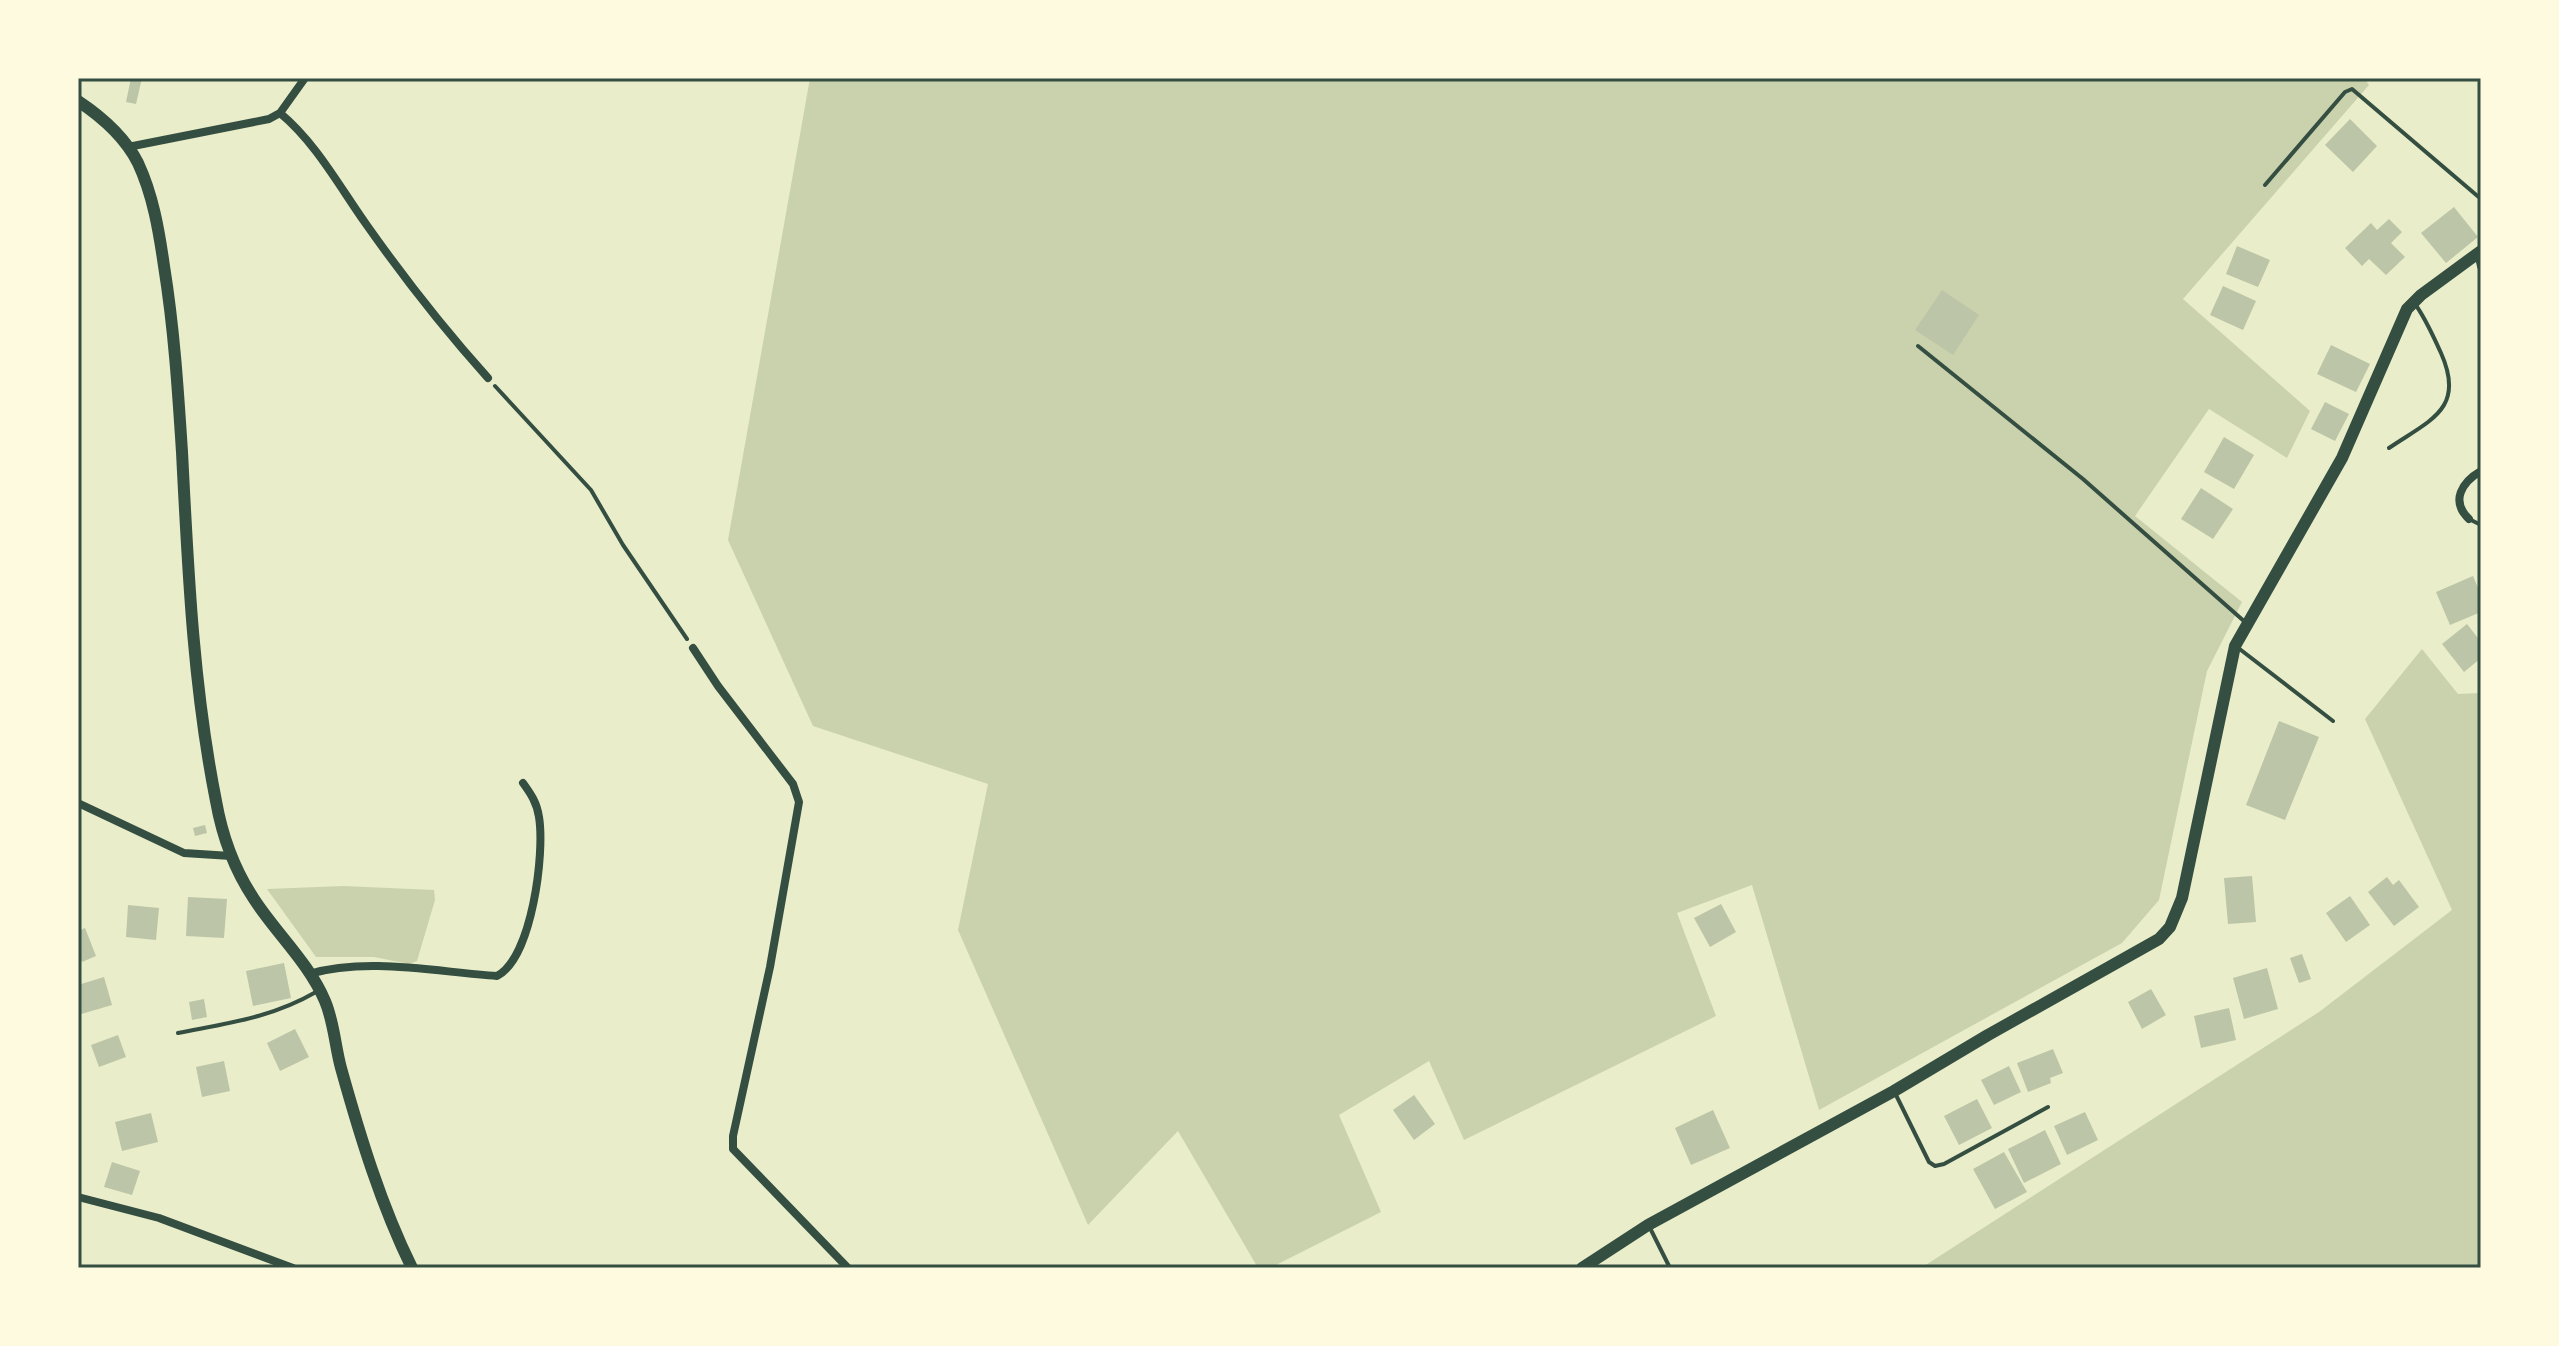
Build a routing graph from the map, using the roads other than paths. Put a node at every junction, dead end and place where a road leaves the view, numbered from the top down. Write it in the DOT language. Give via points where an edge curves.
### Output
graph roads {
  1 [pos="305,78"];
  2 [pos="78,101"];
  3 [pos="280,113"];
  4 [pos="128,147"];
  5 [pos="2265,185"];
  6 [pos="2481,199"];
  7 [pos="2480,257"];
  8 [pos="2413,302"];
  9 [pos="1918,346"];
  10 [pos="488,378"];
  11 [pos="2389,448"];
  12 [pos="2481,471"];
  13 [pos="2469,519"];
  14 [pos="2481,525"];
  15 [pos="2246,623"];
  16 [pos="2235,646"];
  17 [pos="693,648"];
  18 [pos="2333,721"];
  19 [pos="523,783"];
  20 [pos="78,803"];
  21 [pos="231,856"];
  22 [pos="309,974"];
  23 [pos="320,990"];
  24 [pos="178,1033"];
  25 [pos="1894,1091"];
  26 [pos="2048,1107"];
  27 [pos="78,1197"];
  28 [pos="1648,1225"];
  29 [pos="293,1268"];
  30 [pos="412,1268"];
  31 [pos="848,1268"];
  32 [pos="1582,1268"];
  33 [pos="1670,1268"];
  1 -- 3 [label="street"];
  2 -- 4 [label="main road"];
  3 -- 4 [label="street"];
  3 -- 10 [label="street" via="308,139 403,275"];
  4 -- 21 [label="main road" via="153,208 170,302 194,645 210,769"];
  5 -- 6 [label="lane" via="2352,89"];
  7 -- 8 [label="main road"];
  8 -- 11 [label="lane" via="2449,371 2450,395 2434,417"];
  8 -- 15 [label="main road" via="2342,458"];
  9 -- 15 [label="lane" via="2083,479"];
  12 -- 13 [label="street" via="2465,480 2460,490 2462,513"];
  13 -- 14 [label="lane"];
  15 -- 16 [label="main road"];
  16 -- 18 [label="lane"];
  16 -- 25 [label="main road" via="2182,898 2170,927 2144,950"];
  17 -- 31 [label="street" via="793,784 799,802 733,1149"];
  19 -- 22 [label="street" via="539,817 538,882 527,926 505,972 497,976 361,967"];
  20 -- 21 [label="street" via="184,853"];
  21 -- 22 [label="main road" via="254,900"];
  22 -- 23 [label="main road"];
  23 -- 24 [label="lane" via="274,1013"];
  23 -- 30 [label="main road" via="374,1174"];
  25 -- 26 [label="lane" via="1935,1166"];
  25 -- 28 [label="main road"];
  27 -- 29 [label="street" via="159,1218"];
  28 -- 32 [label="main road"];
  28 -- 33 [label="lane"];
}
